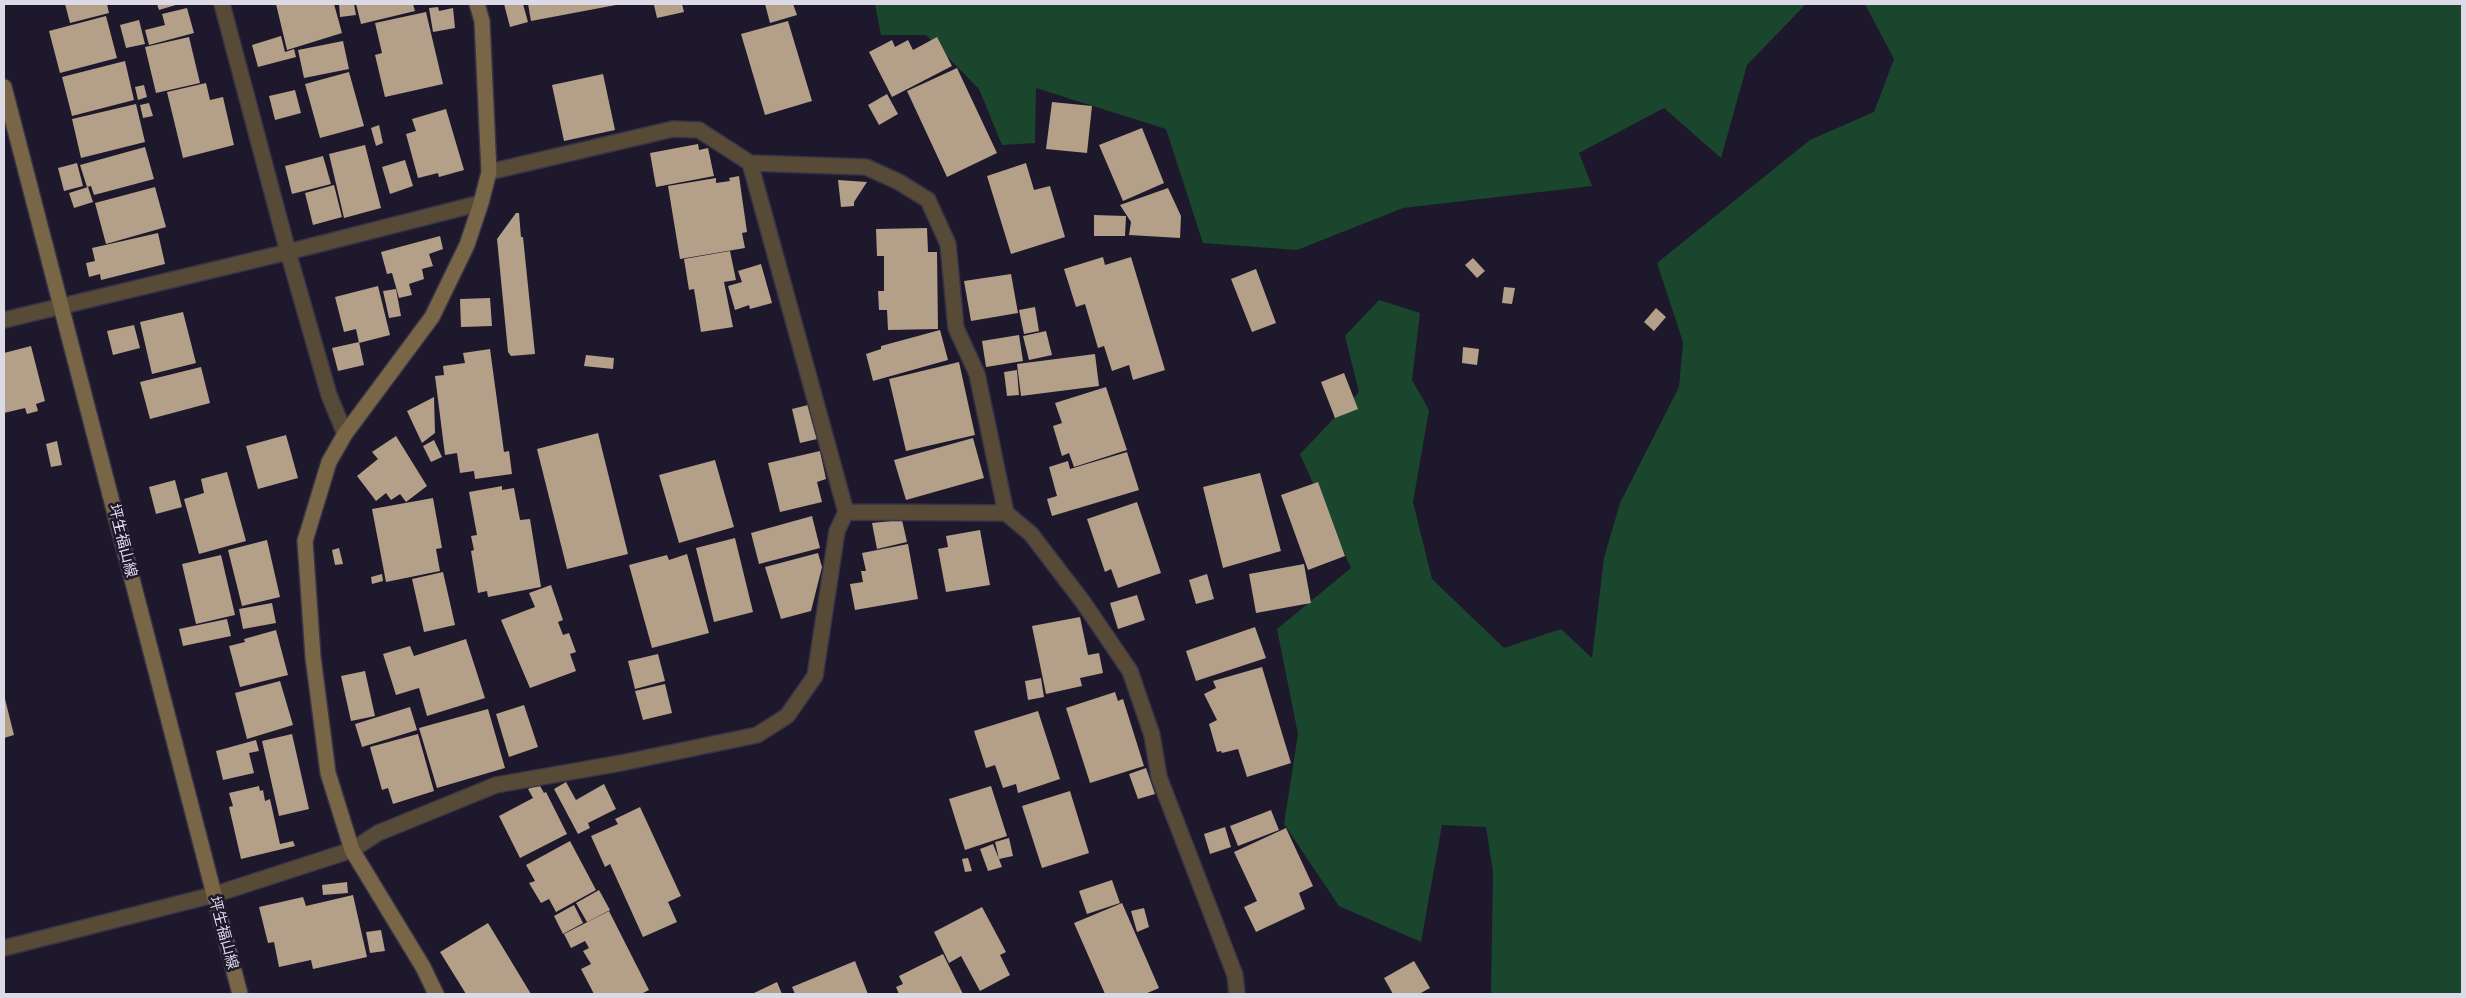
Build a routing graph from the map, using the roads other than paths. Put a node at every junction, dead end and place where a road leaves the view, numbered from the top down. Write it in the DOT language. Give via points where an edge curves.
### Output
graph roads {
  1 [pos="222,4"];
  2 [pos="477,4"];
  3 [pos="4,87"];
  4 [pos="750,163"];
  5 [pos="489,172"];
  6 [pos="481,203"];
  7 [pos="288,252"];
  8 [pos="62,306"];
  9 [pos="4,320"];
  10 [pos="345,434"];
  11 [pos="846,512"];
  12 [pos="1006,513"];
  13 [pos="352,850"];
  14 [pos="213,895"];
  15 [pos="4,948"];
  16 [pos="240,994"];
  17 [pos="436,994"];
  18 [pos="1234,994"];
  1 -- 7 [label="street"];
  2 -- 5 [label="street" via="482,21"];
  3 -- 8 [label="street, 坪生福山線"];
  4 -- 5 [label="street" via="699,130 673,129"];
  4 -- 11 [label="street"];
  4 -- 12 [label="street" via="866,166 928,200 948,244 956,328 977,374"];
  5 -- 6 [label="street"];
  6 -- 7 [label="street"];
  6 -- 10 [label="street" via="432,317"];
  7 -- 8 [label="street"];
  7 -- 10 [label="street" via="329,395"];
  8 -- 9 [label="street"];
  8 -- 14 [label="street, 坪生福山線"];
  10 -- 13 [label="street" via="329,462 305,541 313,657 328,772"];
  11 -- 12 [label="street"];
  11 -- 13 [label="street" via="836,532 815,676 787,716 757,734 496,785 378,833"];
  12 -- 18 [label="street" via="1031,534 1084,602 1130,671 1152,735 1159,777 1235,975"];
  13 -- 14 [label="street"];
  13 -- 17 [label="street"];
  14 -- 15 [label="street"];
  14 -- 16 [label="street, 坪生福山線"];
}
